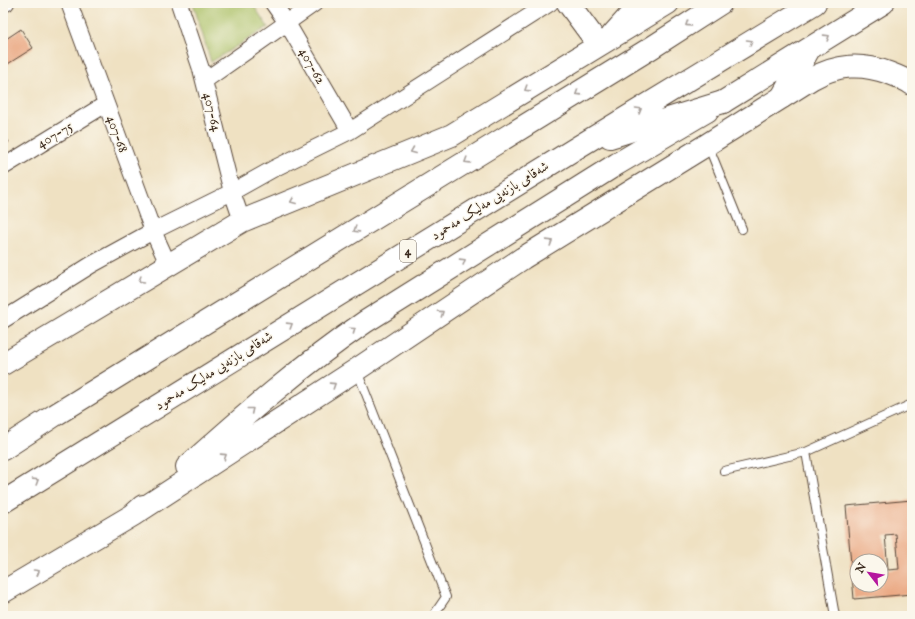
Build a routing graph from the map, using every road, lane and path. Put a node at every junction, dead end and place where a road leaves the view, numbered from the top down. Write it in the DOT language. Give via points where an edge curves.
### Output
graph roads {
  1 [pos="6,3"];
  2 [pos="69,3"];
  3 [pos="179,3"];
  4 [pos="273,3"];
  5 [pos="315,3"];
  6 [pos="550,3"];
  7 [pos="568,3"];
  8 [pos="637,3"];
  9 [pos="668,3"];
  10 [pos="721,3"];
  11 [pos="815,3"];
  12 [pos="883,3"];
  13 [pos="3,4"];
  14 [pos="287,23"];
  15 [pos="599,45"];
  16 [pos="809,48"];
  17 [pos="204,81"];
  18 [pos="912,84"];
  19 [pos="782,97"];
  20 [pos="723,102"];
  21 [pos="106,104"];
  22 [pos="350,131"];
  23 [pos="708,144"];
  24 [pos="578,147"];
  25 [pos="3,167"];
  26 [pos="232,192"];
  27 [pos="242,221"];
  28 [pos="742,229"];
  29 [pos="153,231"];
  30 [pos="168,264"];
  31 [pos="3,320"];
  32 [pos="3,364"];
  33 [pos="356,370"];
  34 [pos="912,404"];
  35 [pos="3,449"];
  36 [pos="806,452"];
  37 [pos="724,471"];
  38 [pos="3,502"];
  39 [pos="133,515"];
  40 [pos="3,592"];
  41 [pos="433,616"];
  42 [pos="835,616"];
  1 -- 13 [label="street"];
  2 -- 21 [label="street, 407-68"];
  3 -- 17 [label="street, 407-64"];
  4 -- 14 [label="street, 407-62"];
  5 -- 14 [label="street"];
  6 -- 22 [label="street"];
  7 -- 15 [label="main road"];
  8 -- 15 [label="street"];
  9 -- 15 [label="main road"];
  10 -- 35 [label="main road, one-way"];
  24 -- 11 [label="main road, شەقامی بازنەیی مەلیک مەحمود / 4, one-way"];
  16 -- 12 [label="main road, one-way"];
  14 -- 17 [label="street"];
  14 -- 22 [label="street, 407-62"];
  15 -- 27 [label="main road, one-way" via="452,135"];
  16 -- 19 [label="main road"];
  16 -- 20 [label="main road"];
  17 -- 26 [label="street, 407-64"];
  18 -- 19 [label="main road" via="882,71 849,66 824,72"];
  19 -- 23 [label="main road"];
  20 -- 24 [label="main road"];
  39 -- 20 [label="main road, one-way" via="247,414 342,338 616,164"];
  21 -- 25 [label="street, 407-75"];
  21 -- 29 [label="street, 407-68"];
  22 -- 26 [label="street"];
  23 -- 28 [label="lane"];
  33 -- 23 [label="main road, one-way" via="524,258"];
  38 -- 24 [label="main road, شەقامی بازنەیی مەلیک مەحمود / 4, one-way"];
  26 -- 27 [label="street, 407-64"];
  26 -- 29 [label="street"];
  27 -- 30 [label="main road"];
  29 -- 30 [label="street, 407-68"];
  29 -- 31 [label="street" via="91,265"];
  30 -- 32 [label="main road, one-way"];
  39 -- 33 [label="main road, one-way"];
  33 -- 41 [label="lane" via="446,597"];
  34 -- 36 [label="lane"];
  36 -- 37 [label="lane"];
  36 -- 42 [label="lane"];
  40 -- 39 [label="main road, one-way"];
}
